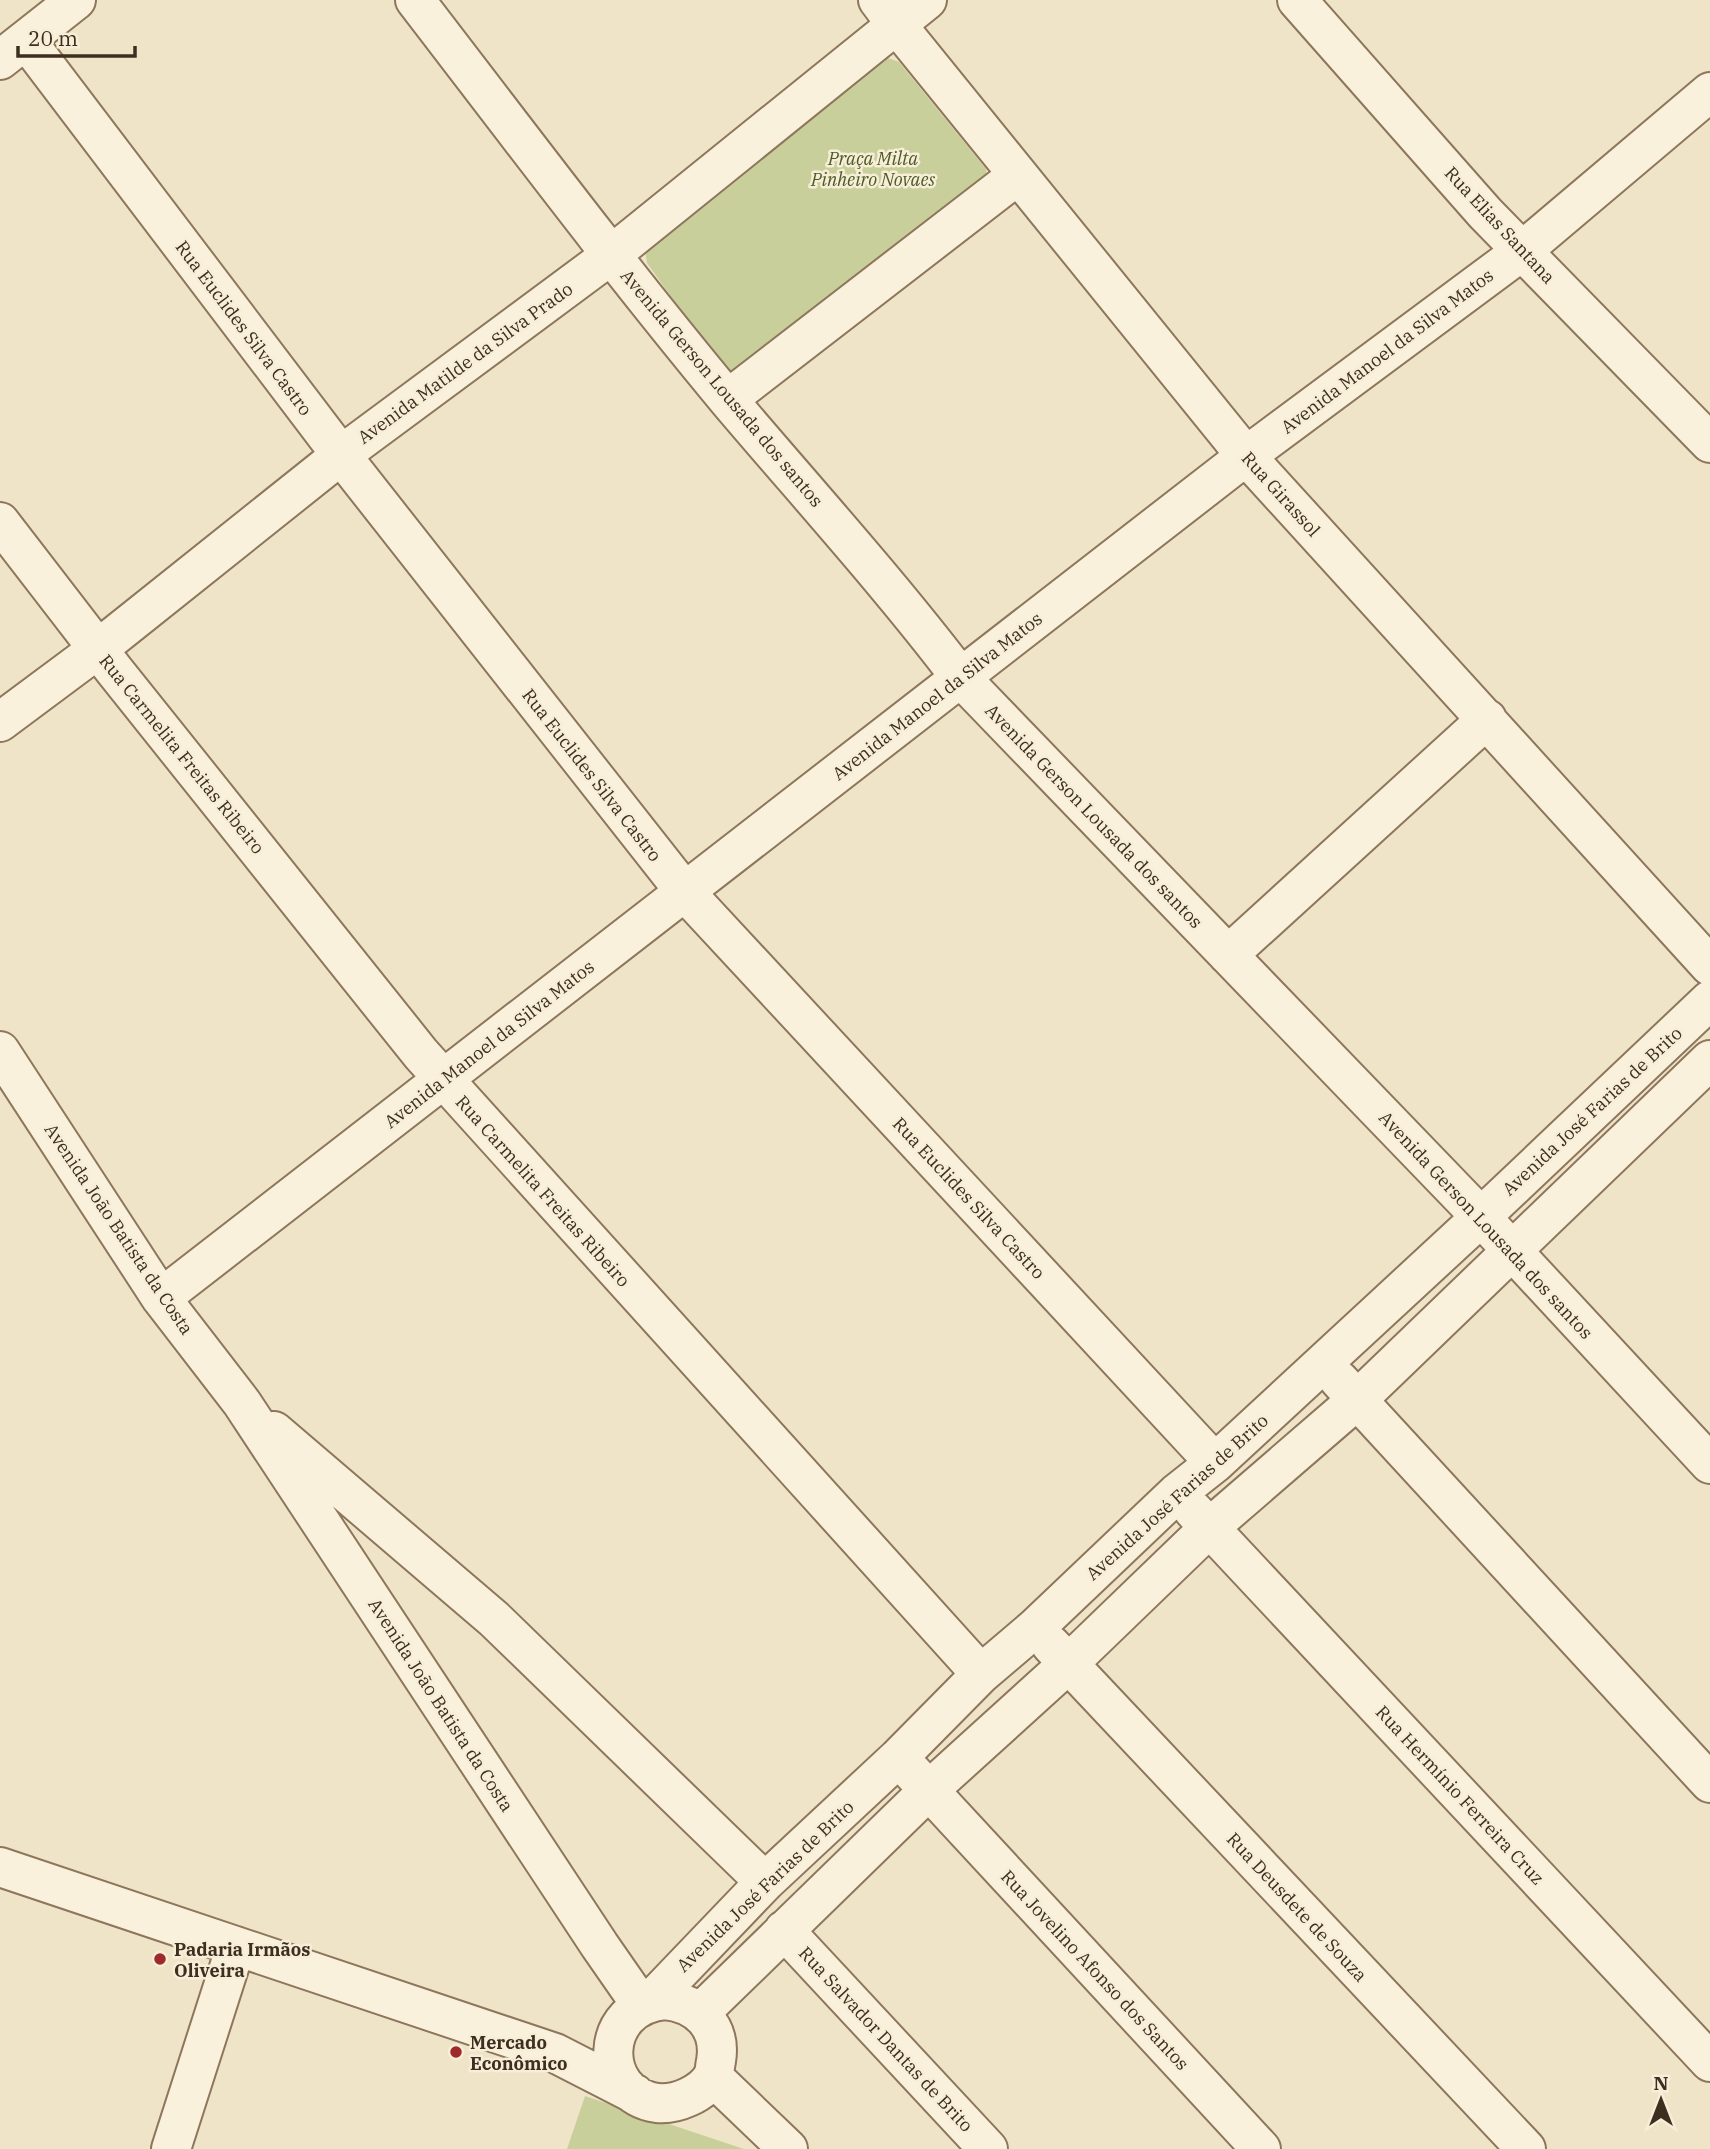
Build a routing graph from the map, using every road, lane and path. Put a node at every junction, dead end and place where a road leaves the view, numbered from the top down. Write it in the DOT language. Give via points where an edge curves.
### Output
graph roads {
  1 [pos="76,0"];
  2 [pos="415,0"];
  3 [pos="928,0"];
  4 [pos="1297,0"];
  5 [pos="887,12"];
  6 [pos="13,50"];
  7 [pos="1710,92"];
  8 [pos="1018,175"];
  9 [pos="1522,251"];
  10 [pos="611,255"];
  11 [pos="728,399"];
  12 [pos="1710,443"];
  13 [pos="341,455"];
  14 [pos="1246,456"];
  15 [pos="0,522"];
  16 [pos="98,649"];
  17 [pos="961,678"];
  18 [pos="1487,719"];
  19 [pos="0,722"];
  20 [pos="685,892"];
  21 [pos="1228,955"];
  22 [pos="1710,967"];
  23 [pos="1710,1000"];
  24 [pos="0,1051"];
  25 [pos="1710,1060"];
  26 [pos="443,1080"];
  27 [pos="1481,1217"];
  28 [pos="1512,1250"];
  29 [pos="162,1298"];
  30 [pos="1324,1363"];
  31 [pos="1357,1400"];
  32 [pos="242,1404"];
  33 [pos="1215,1463"];
  34 [pos="1710,1464"];
  35 [pos="1177,1493"];
  36 [pos="1209,1528"];
  37 [pos="1035,1628"];
  38 [pos="1068,1664"];
  39 [pos="981,1674"];
  40 [pos="898,1758"];
  41 [pos="1710,1783"];
  42 [pos="929,1790"];
  43 [pos="0,1867"];
  44 [pos="765,1882"];
  45 [pos="784,1930"];
  46 [pos="236,1946"];
  47 [pos="646,2003"];
  48 [pos="700,2013"];
  49 [pos="616,2033"];
  50 [pos="555,2053"];
  51 [pos="1710,2062"];
  52 [pos="713,2077"];
  53 [pos="635,2094"];
  54 [pos="171,2149"];
  55 [pos="788,2149"];
  56 [pos="988,2149"];
  57 [pos="1261,2149"];
  58 [pos="1526,2149"];
  1 -- 6 [label="street"];
  2 -- 10 [label="street, Avenida Gerson Lousada dos santos"];
  3 -- 5 [label="street, Avenida Matilde da Silva Prado"];
  4 -- 9 [label="street, Rua Elias Santana"];
  5 -- 8 [label="street, Rua Girassol"];
  5 -- 10 [label="street, Avenida Matilde da Silva Prado"];
  6 -- 13 [label="street, Rua Euclides Silva Castro"];
  7 -- 9 [label="street, Avenida Manoel da Silva Matos"];
  8 -- 11 [label="street"];
  8 -- 14 [label="street, Rua Girassol"];
  9 -- 12 [label="street, Rua Elias Santana"];
  9 -- 14 [label="street, Avenida Manoel da Silva Matos"];
  10 -- 11 [label="street, Avenida Gerson Lousada dos santos"];
  10 -- 13 [label="street, Avenida Matilde da Silva Prado"];
  11 -- 17 [label="street, Avenida Gerson Lousada dos santos" via="924,628"];
  13 -- 16 [label="street, Avenida Matilde da Silva Prado"];
  13 -- 20 [label="street, Rua Euclides Silva Castro"];
  14 -- 17 [label="street, Avenida Manoel da Silva Matos"];
  14 -- 18 [label="street, Rua Girassol"];
  15 -- 16 [label="street, Rua Carmelita Freitas Ribeiro"];
  16 -- 19 [label="street, Avenida Matilde da Silva Prado"];
  16 -- 26 [label="street, Rua Carmelita Freitas Ribeiro"];
  17 -- 20 [label="street, Avenida Manoel da Silva Matos"];
  17 -- 21 [label="street, Avenida Gerson Lousada dos santos"];
  18 -- 21 [label="street"];
  18 -- 22 [label="street, Rua Girassol"];
  20 -- 26 [label="street, Avenida Manoel da Silva Matos"];
  20 -- 33 [label="street, Rua Euclides Silva Castro"];
  21 -- 27 [label="street, Avenida Gerson Lousada dos santos"];
  23 -- 27 [label="street, Avenida José Farias de Brito"];
  24 -- 29 [label="street, Avenida João Batista da Costa"];
  25 -- 28 [label="street"];
  26 -- 29 [label="street, Avenida Manoel da Silva Matos"];
  26 -- 39 [label="street, Rua Carmelita Freitas Ribeiro"];
  27 -- 28 [label="street, Avenida Gerson Lousada dos santos"];
  27 -- 30 [label="street, Avenida José Farias de Brito"];
  28 -- 31 [label="street"];
  28 -- 34 [label="street, Avenida Gerson Lousada dos santos"];
  29 -- 32 [label="street, Avenida João Batista da Costa"];
  30 -- 31 [label="street"];
  30 -- 33 [label="street, Avenida José Farias de Brito"];
  31 -- 36 [label="street"];
  31 -- 41 [label="street"];
  32 -- 44 [label="street, Avenida João Batista da Costa" via="494,1619"];
  32 -- 47 [label="street, Avenida João Batista da Costa" via="592,1934"];
  33 -- 35 [label="street, Avenida José Farias de Brito"];
  35 -- 36 [label="street, Rua Hermínio Ferreira Cruz"];
  35 -- 37 [label="street, Avenida José Farias de Brito"];
  36 -- 38 [label="street"];
  36 -- 51 [label="street, Rua Hermínio Ferreira Cruz"];
  37 -- 38 [label="street, Rua Deusdete de Souza"];
  37 -- 39 [label="street, Avenida José Farias de Brito"];
  38 -- 42 [label="street"];
  38 -- 58 [label="street, Rua Deusdete de Souza"];
  39 -- 40 [label="street, Avenida José Farias de Brito"];
  40 -- 42 [label="street, Rua Jovelino Afonso dos Santos"];
  40 -- 44 [label="street, Avenida José Farias de Brito"];
  42 -- 45 [label="street"];
  42 -- 57 [label="street, Rua Jovelino Afonso dos Santos"];
  43 -- 46 [label="street"];
  44 -- 47 [label="street, Avenida José Farias de Brito"];
  45 -- 48 [label="street"];
  45 -- 56 [label="street, Rua Salvador Dantas de Brito"];
  46 -- 50 [label="street"];
  46 -- 54 [label="street"];
  47 -- 48 [label="street" via="677,2001"];
  47 -- 49 [label="street" via="630,2012"];
  48 -- 52 [label="street" via="715,2039"];
  49 -- 50 [label="street"];
  49 -- 53 [label="street" via="613,2061"];
  50 -- 53 [label="street"];
  52 -- 53 [label="street" via="680,2101 657,2103"];
  52 -- 55 [label="street"];
}
